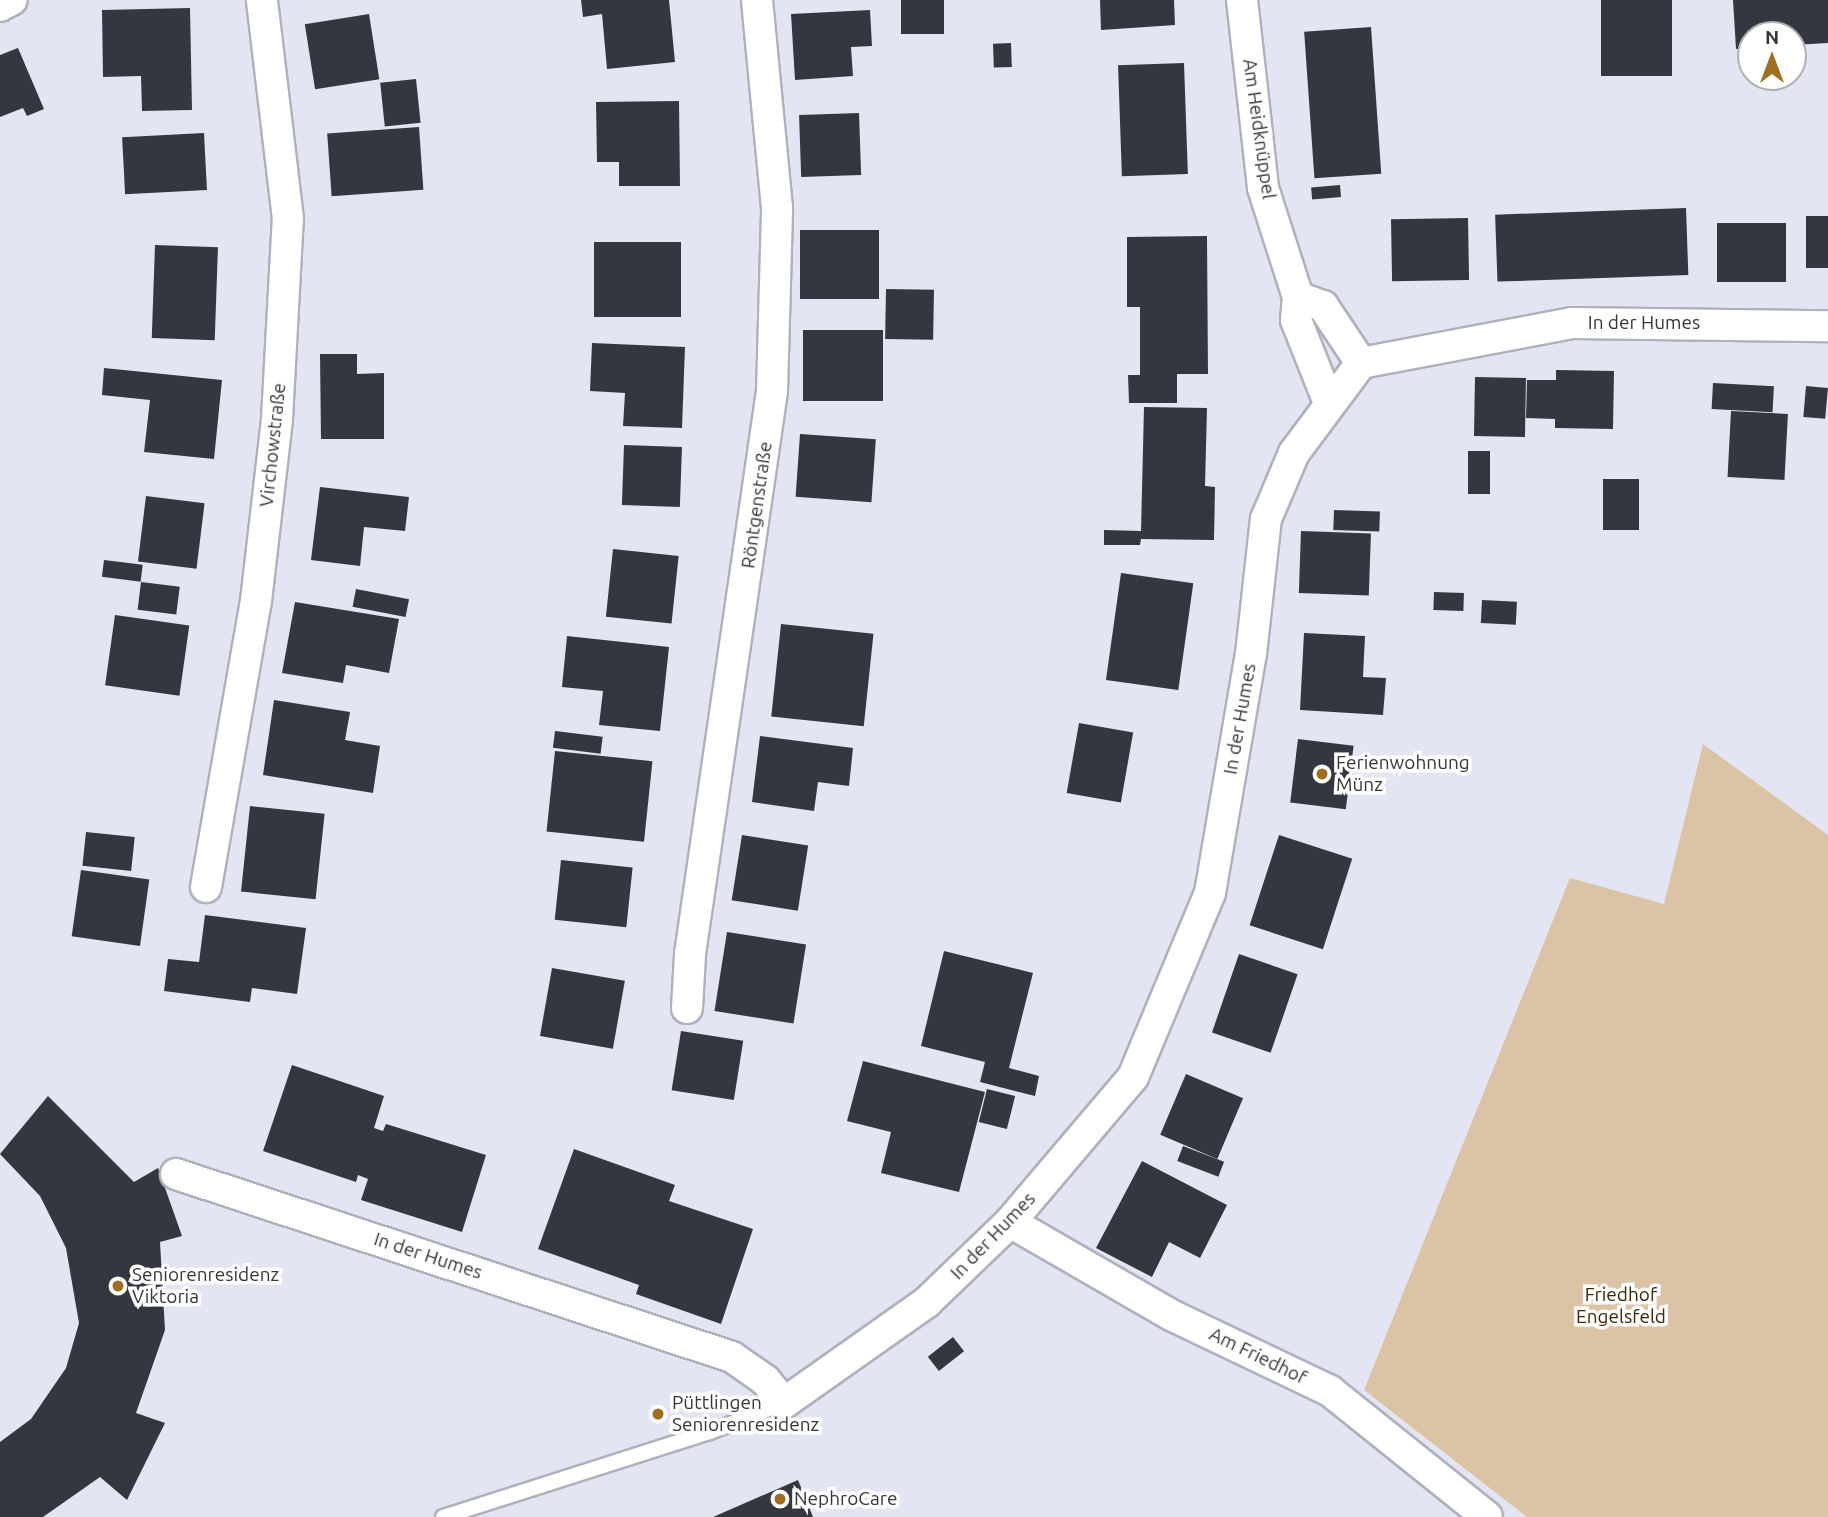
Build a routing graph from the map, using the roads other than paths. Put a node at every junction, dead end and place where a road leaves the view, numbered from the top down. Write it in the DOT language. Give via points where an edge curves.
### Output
graph roads {
  1 [pos="12,0"];
  2 [pos="262,0"];
  3 [pos="757,0"];
  4 [pos="1242,0"];
  5 [pos="0,6"];
  6 [pos="1298,297"];
  7 [pos="1828,326"];
  8 [pos="1361,363"];
  9 [pos="1329,404"];
  10 [pos="206,887"];
  11 [pos="687,1008"];
  12 [pos="176,1174"];
  13 [pos="1010,1222"];
  14 [pos="784,1403"];
  15 [pos="443,1517"];
  16 [pos="1487,1517"];
  1 -- 5 [label="street"];
  2 -- 10 [label="street, Virchowstraße" via="288,219 277,419 256,601"];
  3 -- 11 [label="street, Röntgenstraße" via="777,208 772,391 690,954"];
  4 -- 6 [label="street, Am Heidknüppel" via="1264,188"];
  6 -- 8 [label="street" via="1323,306"];
  6 -- 9 [label="street, Am Heidknüppel" via="1296,320"];
  7 -- 8 [label="street, In der Humes" via="1572,323"];
  8 -- 9 [label="street, In der Humes"];
  9 -- 13 [label="street, In der Humes" via="1294,453 1266,519 1251,654 1209,893 1133,1077"];
  12 -- 14 [label="street, In der Humes" via="733,1357 765,1380"];
  13 -- 14 [label="street, In der Humes" via="927,1302"];
  13 -- 16 [label="street, Am Friedhof" via="1173,1316 1331,1391"];
  14 -- 15 [label="lane, In der Humes" via="710,1432"];
}
